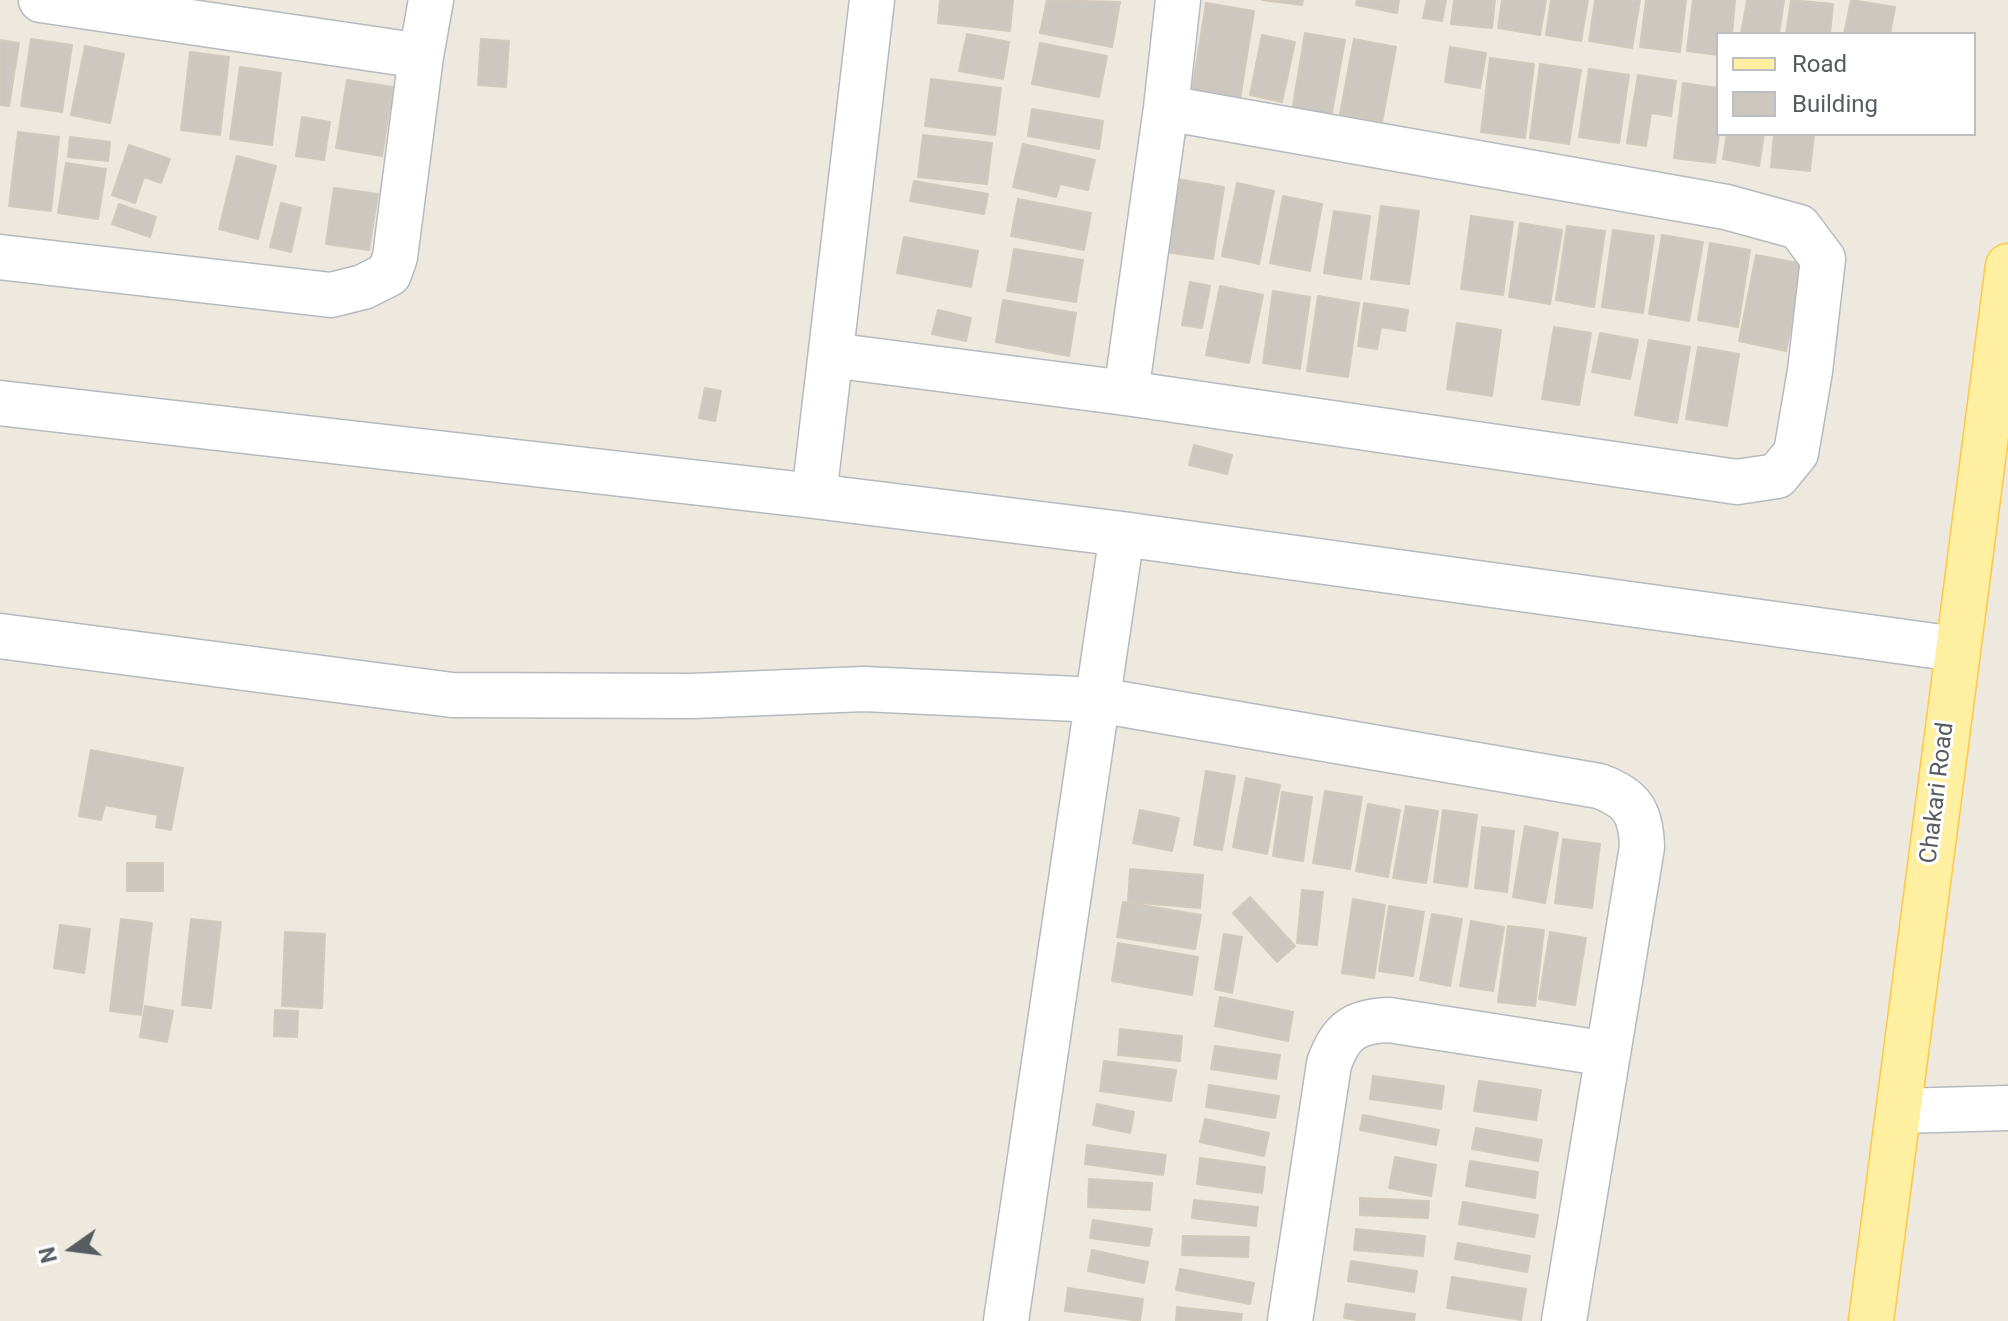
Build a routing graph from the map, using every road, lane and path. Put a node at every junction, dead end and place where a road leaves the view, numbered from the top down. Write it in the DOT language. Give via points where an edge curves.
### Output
graph roads {
  1 [pos="41,0"];
  2 [pos="431,0"];
  3 [pos="872,0"];
  4 [pos="1178,0"];
  5 [pos="421,56"];
  6 [pos="1166,108"];
  7 [pos="0,257"];
  8 [pos="2008,266"];
  9 [pos="831,355"];
  10 [pos="1126,393"];
  11 [pos="0,403"];
  12 [pos="814,496"];
  13 [pos="1122,534"];
  14 [pos="0,636"];
  15 [pos="1956,649"];
  16 [pos="1098,700"];
  17 [pos="1608,1054"];
  18 [pos="2008,1108"];
  19 [pos="1900,1111"];
  20 [pos="1006,1321"];
  21 [pos="1290,1321"];
  22 [pos="1564,1321"];
  23 [pos="1871,1321"];
  1 -- 5 [label="street"];
  2 -- 5 [label="street"];
  3 -- 9 [label="street"];
  4 -- 6 [label="street"];
  5 -- 7 [label="street" via="395,257 389,274 376,281 331,295"];
  6 -- 10 [label="street"];
  6 -- 10 [label="street" via="1726,207 1799,227 1823,259 1810,371 1796,453 1777,476 1737,482"];
  8 -- 15 [label="main road, Chakari Road"];
  9 -- 10 [label="street"];
  9 -- 12 [label="street"];
  11 -- 12 [label="street"];
  12 -- 13 [label="street"];
  13 -- 15 [label="street"];
  13 -- 16 [label="street"];
  14 -- 16 [label="street" via="452,695 692,696 864,689"];
  15 -- 19 [label="main road, Chakari Road"];
  16 -- 17 [label="street" via="1618,793 1641,826 1642,847"];
  16 -- 20 [label="street"];
  17 -- 21 [label="street" via="1389,1020 1350,1029 1329,1064"];
  17 -- 22 [label="street"];
  18 -- 19 [label="street"];
  19 -- 23 [label="main road, Chakari Road"];
}
